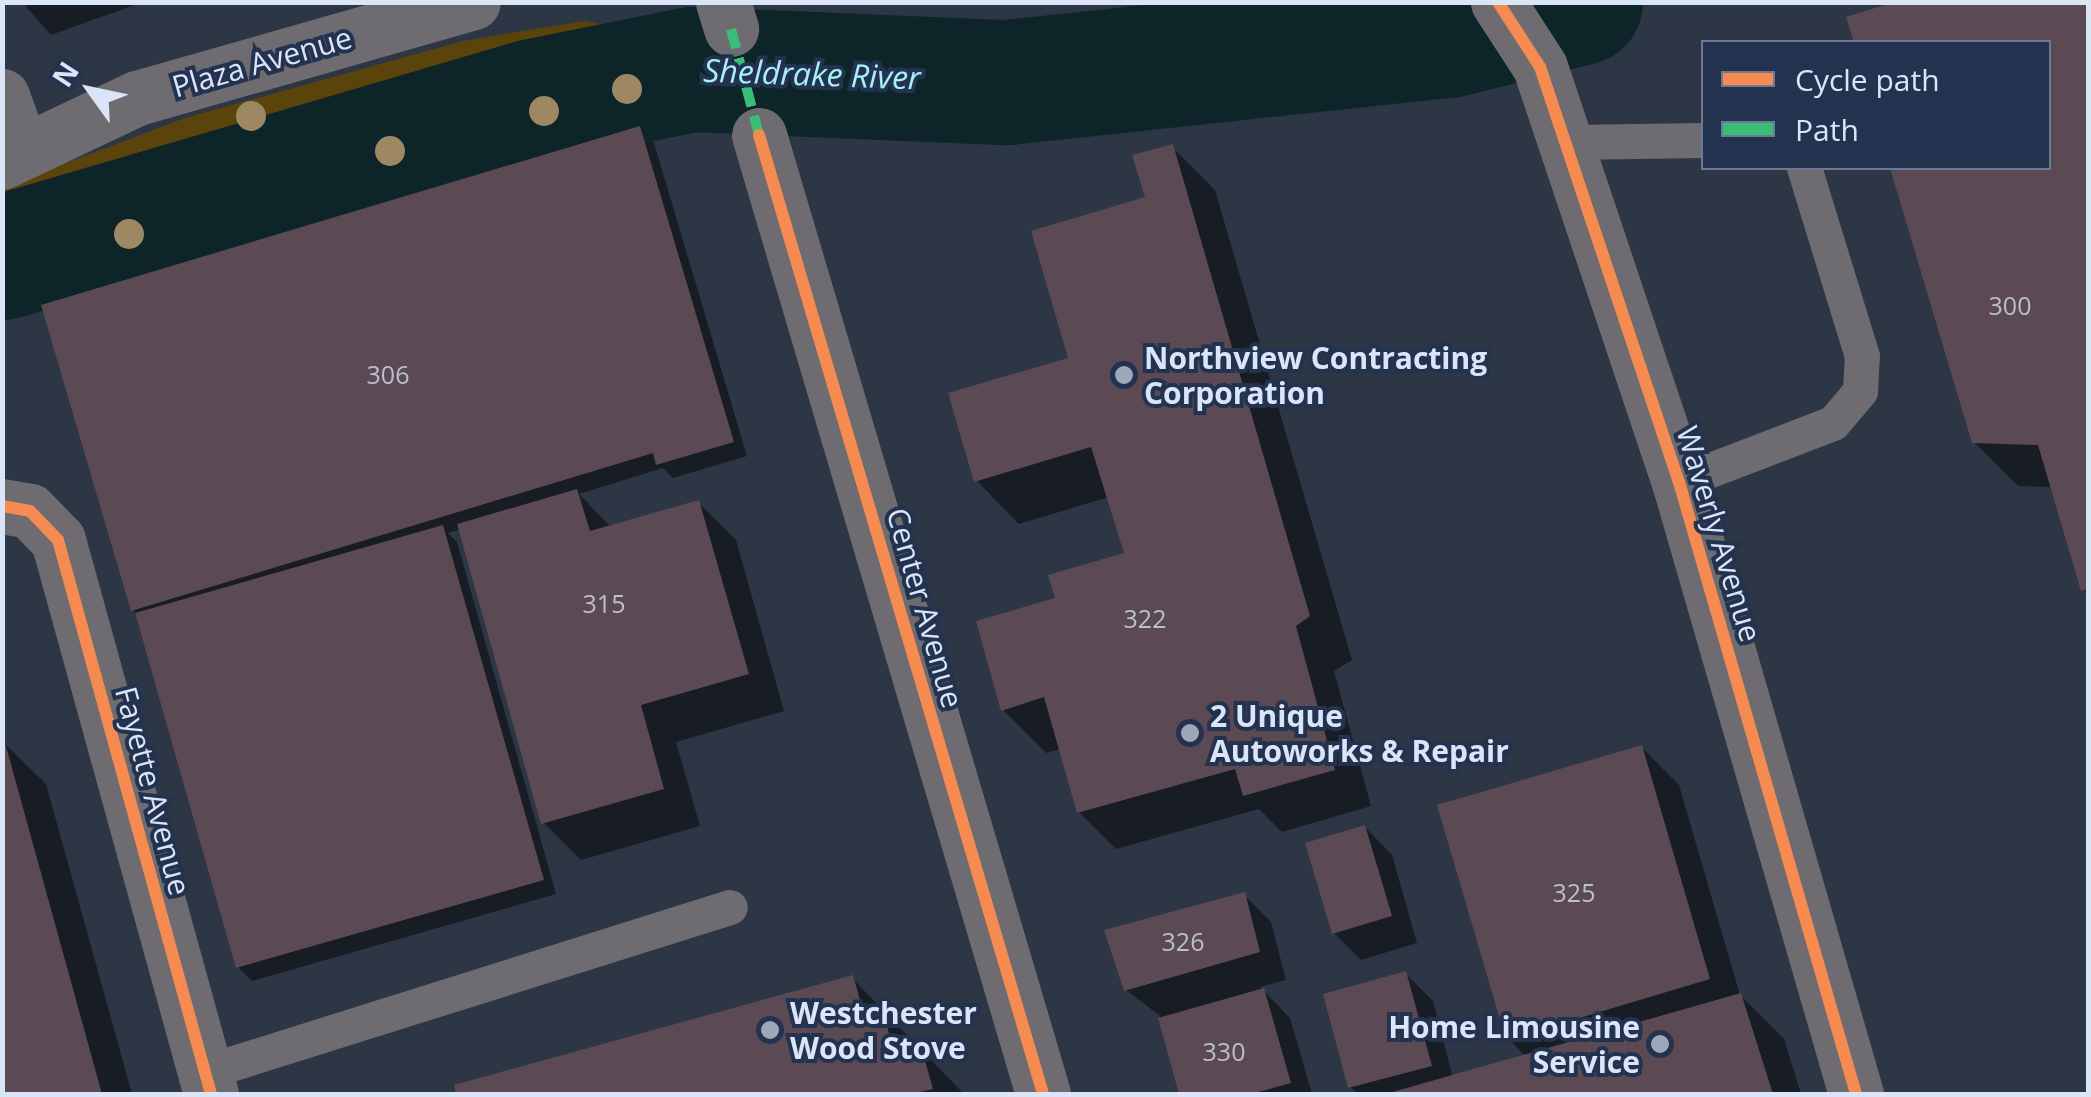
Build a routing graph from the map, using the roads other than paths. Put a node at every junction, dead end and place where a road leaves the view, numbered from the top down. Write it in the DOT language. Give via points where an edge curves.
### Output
graph roads {
  1 [pos="473,2"];
  2 [pos="1498,2"];
  3 [pos="2,96"];
  4 [pos="759,135"];
  5 [pos="1701,140"];
  6 [pos="1567,142"];
  7 [pos="12,157"];
  8 [pos="1805,170"];
  9 [pos="1678,482"];
  10 [pos="16,509"];
  11 [pos="730,906"];
  12 [pos="208,1084"];
  13 [pos="1044,1094"];
  14 [pos="1856,1094"];
  1 -- 7 [label="street, Plaza Avenue" via="138,98"];
  2 -- 6 [label="street, Waverly Avenue" via="1540,67"];
  3 -- 7 [label="street"];
  4 -- 13 [label="street, Center Avenue"];
  5 -- 6 [label="lane"];
  6 -- 9 [label="street, Waverly Avenue"];
  8 -- 9 [label="lane" via="1862,356 1860,391 1832,423"];
  9 -- 14 [label="street, Waverly Avenue"];
  10 -- 12 [label="street, Fayette Avenue" via="58,540"];
  11 -- 12 [label="lane"];
}
